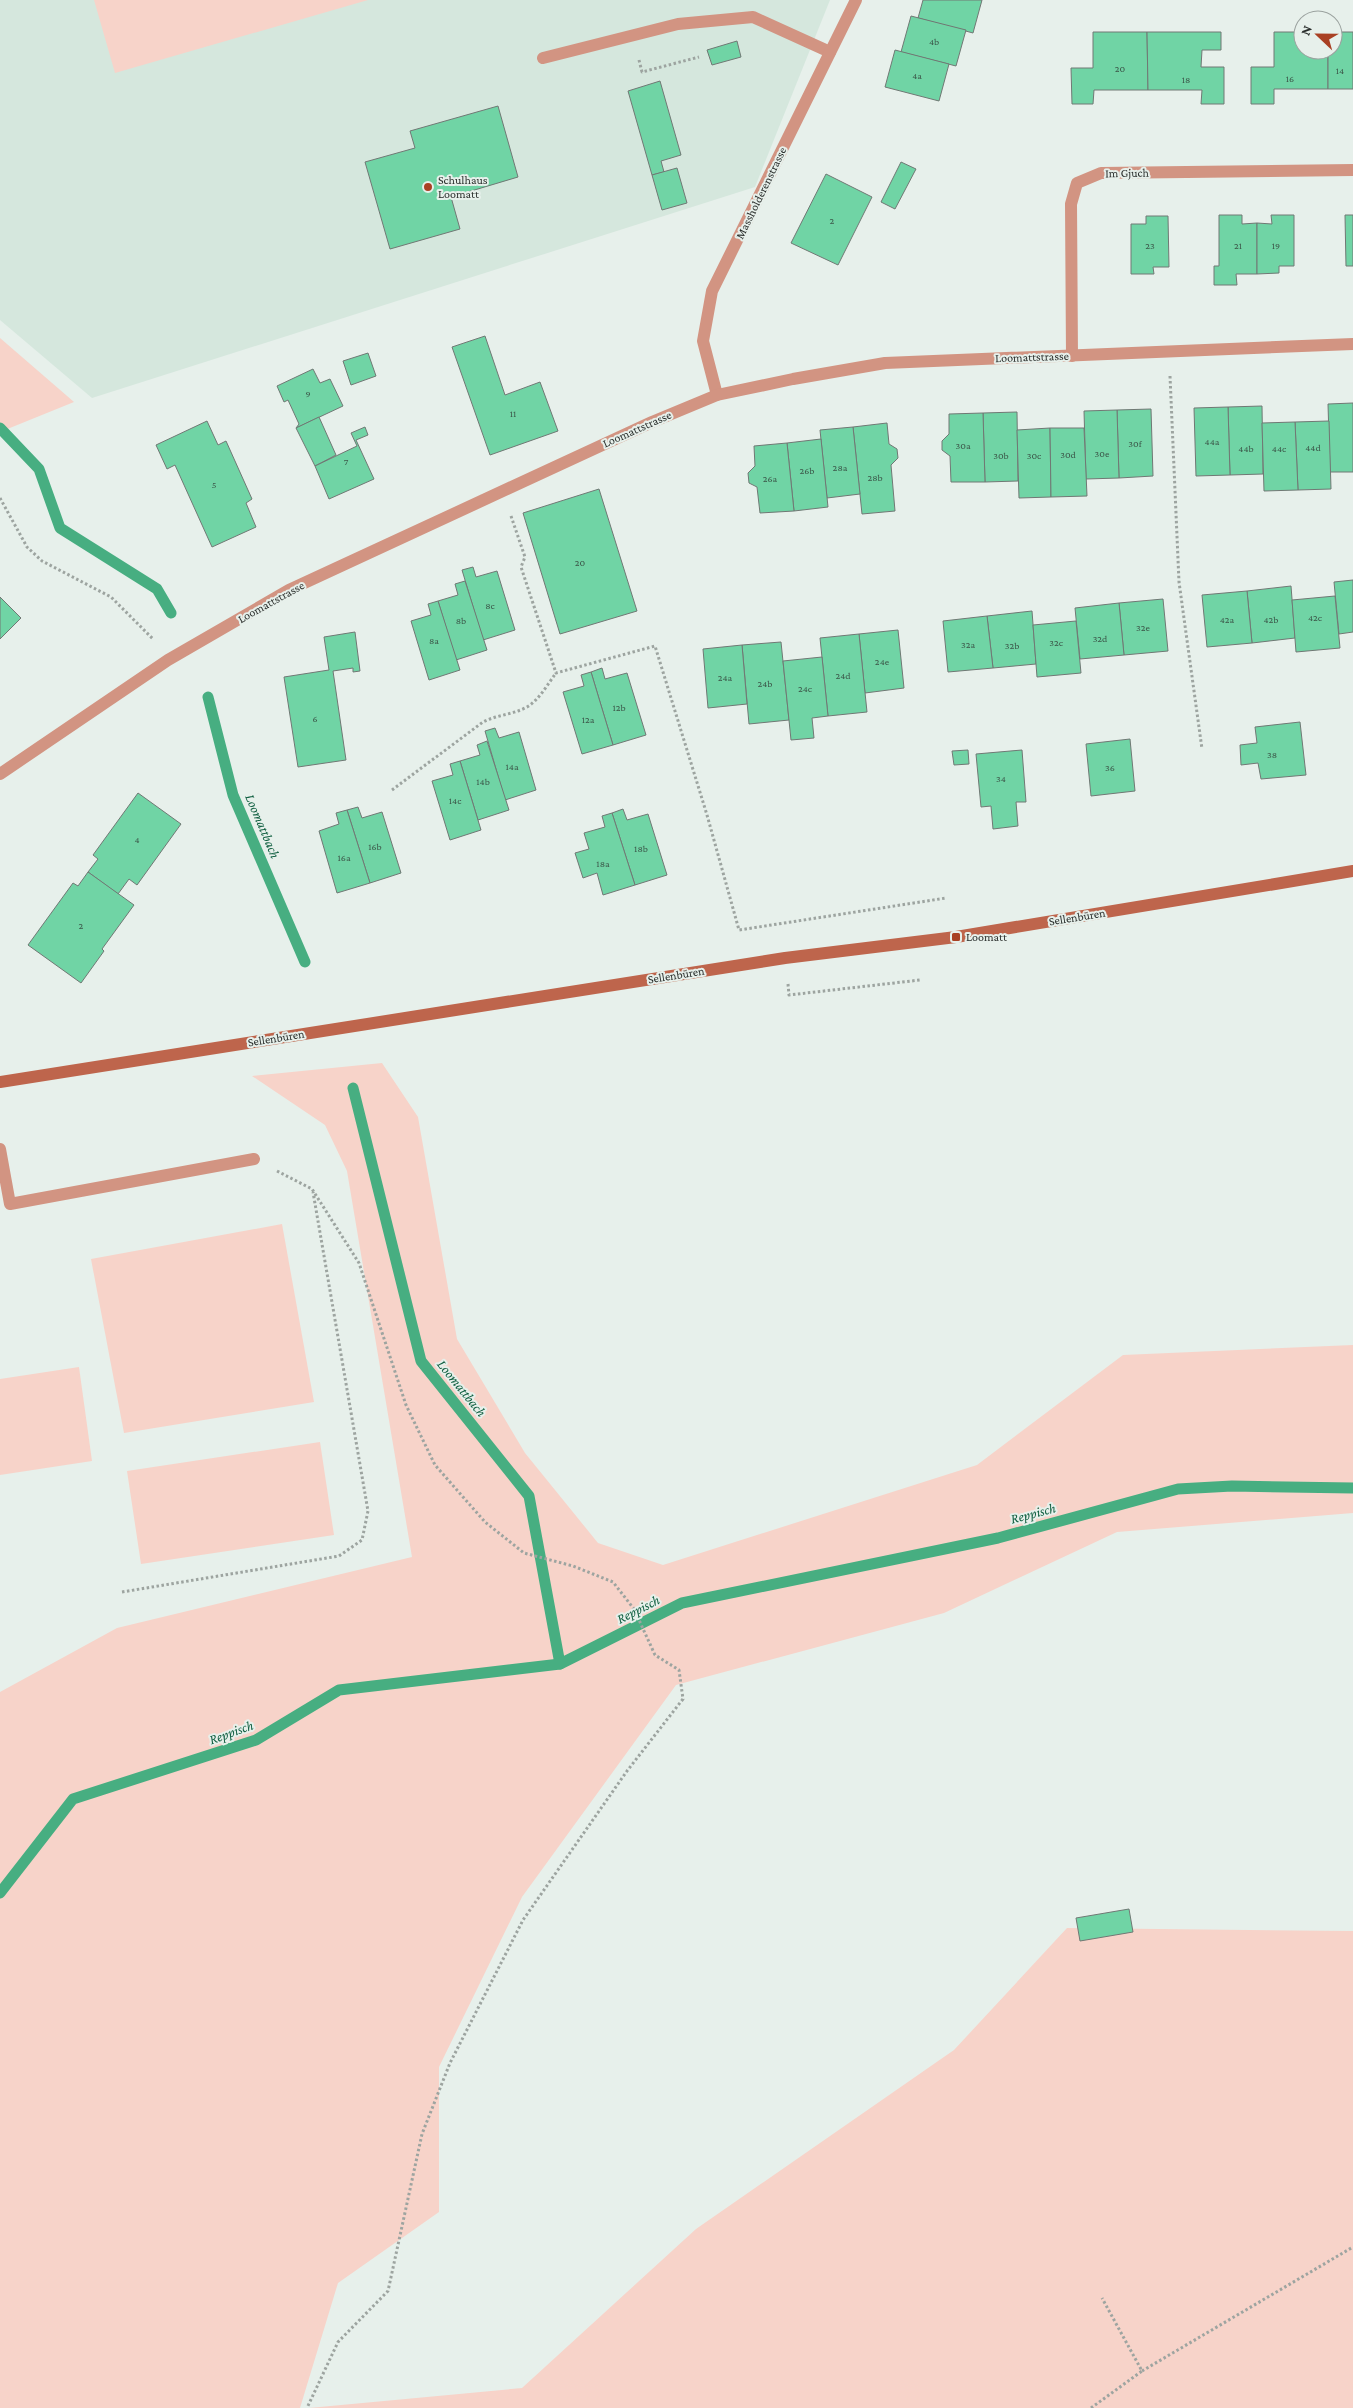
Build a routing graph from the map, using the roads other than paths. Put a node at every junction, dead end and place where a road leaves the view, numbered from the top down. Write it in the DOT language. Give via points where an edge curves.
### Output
graph roads {
  1 [pos="856,0"];
  2 [pos="830,52"];
  3 [pos="543,58"];
  4 [pos="1353,170"];
  5 [pos="1353,344"];
  6 [pos="1072,356"];
  7 [pos="717,395"];
  8 [pos="0,774"];
  9 [pos="1353,871"];
  10 [pos="0,1082"];
  11 [pos="0,1149"];
  12 [pos="254,1159"];
  1 -- 2 [label="street, Massholderenstrasse"];
  2 -- 3 [label="street" via="752,17 678,24"];
  2 -- 7 [label="street, Massholderenstrasse" via="712,291 704,341"];
  4 -- 6 [label="street, Im Gjuch" via="1101,173 1077,183 1071,204"];
  5 -- 6 [label="street, Loomattstrasse"];
  6 -- 7 [label="street, Loomattstrasse" via="885,363"];
  7 -- 8 [label="street, Loomattstrasse" via="288,590 168,660"];
  9 -- 10 [label="main road, Sellenbüren" via="956,937 785,958"];
  11 -- 12 [label="street" via="10,1204"];
}
